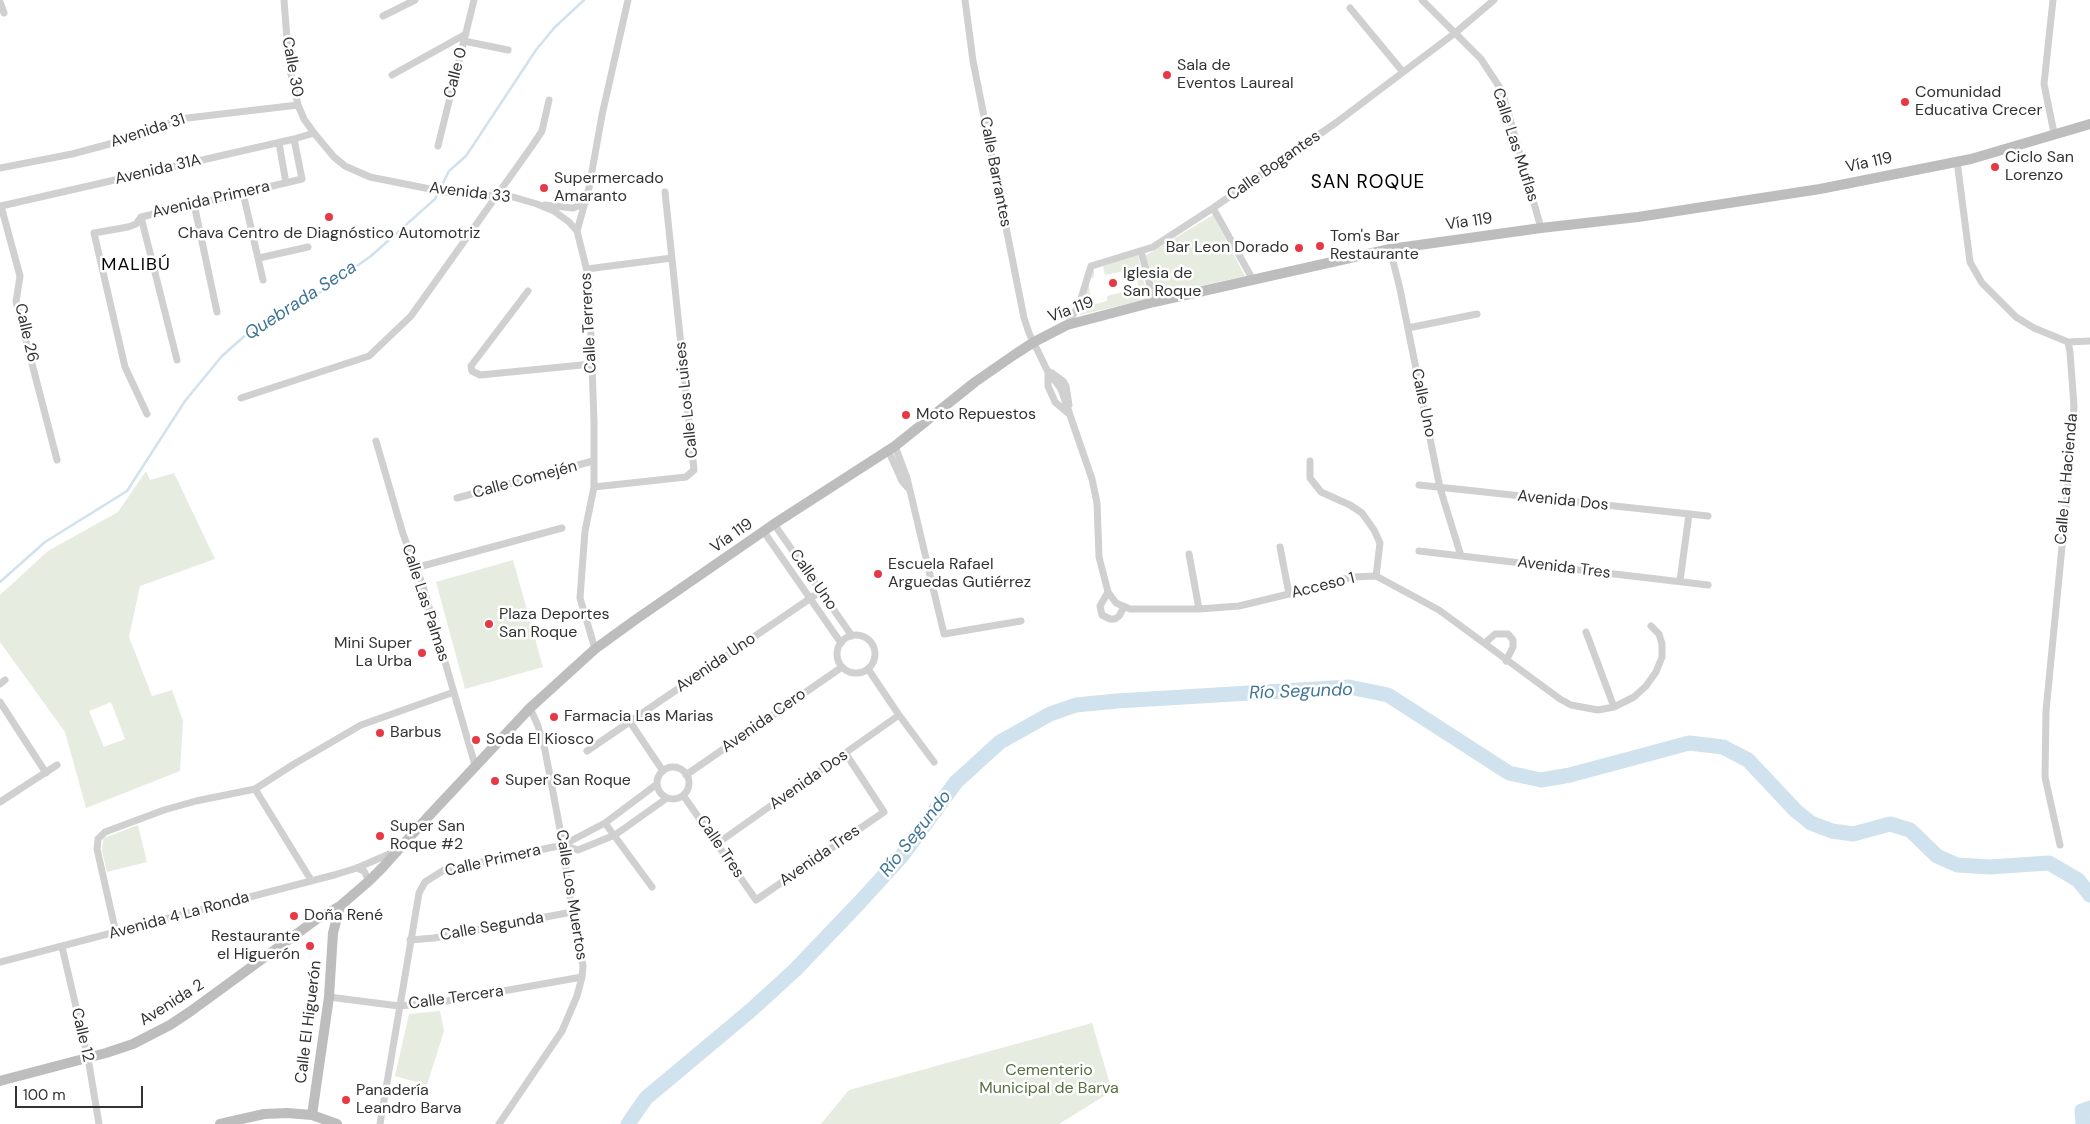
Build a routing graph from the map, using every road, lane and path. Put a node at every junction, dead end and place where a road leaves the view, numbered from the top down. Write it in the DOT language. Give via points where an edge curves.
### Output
graph roads {
  1 [pos="284,0"];
  2 [pos="415,0"];
  3 [pos="474,0"];
  4 [pos="628,0"];
  5 [pos="965,0"];
  6 [pos="1422,0"];
  7 [pos="1494,0"];
  8 [pos="2053,0"];
  9 [pos="0,2"];
  10 [pos="1350,8"];
  11 [pos="4,13"];
  12 [pos="383,16"];
  13 [pos="1455,33"];
  14 [pos="465,37"];
  15 [pos="508,50"];
  16 [pos="1402,72"];
  17 [pos="392,75"];
  18 [pos="549,100"];
  19 [pos="298,106"];
  20 [pos="2090,124"];
  21 [pos="314,132"];
  22 [pos="2054,133"];
  23 [pos="294,139"];
  24 [pos="279,142"];
  25 [pos="438,146"];
  26 [pos="1957,161"];
  27 [pos="0,168"];
  28 [pos="355,172"];
  29 [pos="286,183"];
  30 [pos="666,192"];
  31 [pos="243,193"];
  32 [pos="496,196"];
  33 [pos="585,202"];
  34 [pos="194,204"];
  35 [pos="537,204"];
  36 [pos="1,206"];
  37 [pos="1214,208"];
  38 [pos="141,217"];
  39 [pos="1541,228"];
  40 [pos="577,231"];
  41 [pos="308,247"];
  42 [pos="1390,249"];
  43 [pos="1141,251"];
  44 [pos="259,258"];
  45 [pos="672,258"];
  46 [pos="587,269"];
  47 [pos="264,280"];
  48 [pos="1253,280"];
  49 [pos="528,291"];
  50 [pos="1154,302"];
  51 [pos="217,312"];
  52 [pos="1477,314"];
  53 [pos="1067,325"];
  54 [pos="1408,328"];
  55 [pos="2090,341"];
  56 [pos="1034,342"];
  57 [pos="2068,342"];
  58 [pos="177,360"];
  59 [pos="592,364"];
  60 [pos="241,398"];
  61 [pos="147,414"];
  62 [pos="376,441"];
  63 [pos="892,448"];
  64 [pos="57,460"];
  65 [pos="593,461"];
  66 [pos="1310,461"];
  67 [pos="1419,485"];
  68 [pos="594,487"];
  69 [pos="1440,488"];
  70 [pos="457,498"];
  71 [pos="1688,514"];
  72 [pos="1708,516"];
  73 [pos="774,524"];
  74 [pos="562,528"];
  75 [pos="764,532"];
  76 [pos="1280,547"];
  77 [pos="1419,552"];
  78 [pos="1189,554"];
  79 [pos="1461,556"];
  80 [pos="415,568"];
  81 [pos="1376,576"];
  82 [pos="1680,581"];
  83 [pos="1708,585"];
  84 [pos="821,591"];
  85 [pos="1108,592"];
  86 [pos="1289,594"];
  87 [pos="810,598"];
  88 [pos="1124,608"];
  89 [pos="1199,609"];
  90 [pos="1021,621"];
  91 [pos="1651,626"];
  92 [pos="1586,632"];
  93 [pos="852,636"];
  94 [pos="841,643"];
  95 [pos="1485,644"];
  96 [pos="595,649"];
  97 [pos="1506,661"];
  98 [pos="842,667"];
  99 [pos="868,669"];
  100 [pos="454,692"];
  101 [pos="0,702"];
  102 [pos="1614,707"];
  103 [pos="530,708"];
  104 [pos="899,716"];
  105 [pos="630,722"];
  106 [pos="587,751"];
  107 [pos="846,754"];
  108 [pos="934,762"];
  109 [pos="475,765"];
  110 [pos="57,766"];
  111 [pos="663,771"];
  112 [pos="46,773"];
  113 [pos="686,775"];
  114 [pos="657,784"];
  115 [pos="255,789"];
  116 [pos="684,795"];
  117 [pos="667,798"];
  118 [pos="0,802"];
  119 [pos="605,823"];
  120 [pos="615,836"];
  121 [pos="718,844"];
  122 [pos="564,845"];
  123 [pos="2060,845"];
  124 [pos="398,850"];
  125 [pos="357,868"];
  126 [pos="311,880"];
  127 [pos="369,881"];
  128 [pos="652,887"];
  129 [pos="756,900"];
  130 [pos="340,906"];
  131 [pos="572,912"];
  132 [pos="317,919"];
  133 [pos="116,933"];
  134 [pos="333,933"];
  135 [pos="410,940"];
  136 [pos="62,947"];
  137 [pos="0,961"];
  138 [pos="582,977"];
  139 [pos="329,997"];
  140 [pos="399,1006"];
  141 [pos="88,1058"];
  142 [pos="0,1081"];
  143 [pos="311,1120"];
  144 [pos="98,1124"];
  145 [pos="220,1124"];
  146 [pos="336,1124"];
  147 [pos="380,1124"];
  148 [pos="499,1124"];
  1 -- 19 [label="street, Calle 30" via="289,65"];
  2 -- 12 [label="street"];
  3 -- 14 [label="street, Calle 0"];
  4 -- 33 [label="street"];
  5 -- 56 [label="street, Calle Barrantes" via="973,62 1018,289 1024,318"];
  6 -- 13 [label="street, Calle Las Muflas"];
  7 -- 13 [label="street, Calle Bogantes"];
  8 -- 22 [label="street" via="2044,84"];
  9 -- 11 [label="street"];
  10 -- 16 [label="street"];
  13 -- 16 [label="street, Calle Bogantes"];
  13 -- 39 [label="street, Calle Las Muflas" via="1481,59 1502,91"];
  14 -- 15 [label="street"];
  14 -- 17 [label="street"];
  14 -- 25 [label="street, Calle 0"];
  16 -- 37 [label="street, Calle Bogantes"];
  18 -- 32 [label="street" via="542,131"];
  19 -- 21 [label="street, Calle 30"];
  19 -- 27 [label="street, Avenida 31" via="179,119 147,134 72,154"];
  20 -- 22 [label="main road, Vía 119"];
  21 -- 23 [label="street, Avenida 31A"];
  21 -- 28 [label="street, Calle 30" via="334,157"];
  22 -- 26 [label="main road, Vía 119"];
  23 -- 24 [label="street, Avenida 31A"];
  23 -- 29 [label="street, Avenida Primera" via="302,179"];
  24 -- 29 [label="street"];
  24 -- 36 [label="street, Avenida 31A"];
  26 -- 39 [label="main road, Vía 119" via="1820,189 1638,217"];
  26 -- 57 [label="street" via="1970,262 1982,283 2016,317"];
  28 -- 32 [label="street, Avenida 33" via="446,192"];
  29 -- 31 [label="street, Avenida Primera"];
  30 -- 45 [label="street, Calle Los Luises"];
  31 -- 34 [label="street, Avenida Primera"];
  31 -- 44 [label="street"];
  32 -- 35 [label="street, Avenida 33"];
  32 -- 60 [label="street" via="410,316 370,356"];
  33 -- 35 [label="street" via="574,208"];
  33 -- 40 [label="street"];
  34 -- 38 [label="street, Avenida Primera"];
  34 -- 51 [label="street"];
  35 -- 40 [label="street, Avenida 33" via="554,211"];
  36 -- 64 [label="street, Calle 26" via="20,276 16,302"];
  37 -- 43 [label="street, Calle Bogantes"];
  37 -- 48 [label="street"];
  38 -- 58 [label="street"];
  38 -- 61 [label="street, Avenida Primera" via="128,227 94,233 125,367"];
  39 -- 42 [label="main road, Vía 119"];
  40 -- 46 [label="street, Calle Terreros"];
  41 -- 44 [label="street"];
  42 -- 48 [label="main road, Vía 119"];
  42 -- 54 [label="street, Calle Uno"];
  43 -- 50 [label="street"];
  43 -- 53 [label="street, Calle Bogantes" via="1091,266 1079,305"];
  44 -- 47 [label="street"];
  45 -- 46 [label="street"];
  45 -- 68 [label="street, Calle Los Luises" via="694,470 686,477"];
  46 -- 59 [label="street, Calle Terreros"];
  48 -- 50 [label="main road, Vía 119"];
  49 -- 59 [label="street" via="471,366 472,371 480,375"];
  50 -- 53 [label="main road, Vía 119"];
  52 -- 54 [label="street"];
  53 -- 56 [label="main road, Vía 119"];
  54 -- 69 [label="street, Calle Uno"];
  55 -- 57 [label="street"];
  56 -- 63 [label="main road, Vía 119" via="975,382"];
  56 -- 85 [label="street" via="1060,389 1092,479 1098,503 1099,557"];
  57 -- 123 [label="street, Calle La Hacienda" via="2074,406 2072,444 2046,711 2045,777"];
  59 -- 65 [label="street, Calle Terreros"];
  62 -- 80 [label="street, Calle Las Palmas"];
  63 -- 73 [label="main road, Vía 119"];
  63 -- 90 [label="street" via="902,481 908,488 944,634"];
  65 -- 68 [label="street, Calle Terreros"];
  65 -- 70 [label="street, Calle Comején"];
  66 -- 81 [label="street" via="1310,478 1322,492 1362,513 1374,530 1380,543"];
  67 -- 69 [label="street, Avenida Dos"];
  68 -- 96 [label="street, Calle Terreros" via="585,530 580,598"];
  69 -- 71 [label="street, Avenida Dos"];
  69 -- 79 [label="street, Calle Uno"];
  71 -- 72 [label="street, Avenida Dos"];
  71 -- 82 [label="street"];
  73 -- 75 [label="main road, Vía 119"];
  73 -- 84 [label="street, Calle Uno"];
  74 -- 80 [label="street"];
  75 -- 87 [label="street, Calle Uno"];
  75 -- 96 [label="main road, Vía 119"];
  76 -- 86 [label="street"];
  77 -- 79 [label="street, Avenida Tres"];
  78 -- 89 [label="street"];
  79 -- 82 [label="street, Avenida Tres"];
  80 -- 100 [label="street, Calle Las Palmas"];
  81 -- 86 [label="street, Acceso 1" via="1352,577"];
  81 -- 95 [label="street, Acceso 1" via="1440,610"];
  82 -- 83 [label="street, Avenida Tres"];
  84 -- 87 [label="street, Avenida Uno"];
  84 -- 93 [label="street, Calle Uno"];
  85 -- 88 [label="street"];
  85 -- 88 [label="street" via="1100,606 1102,615 1115,619"];
  86 -- 89 [label="street, Acceso 1" via="1239,606"];
  87 -- 94 [label="street, Calle Uno"];
  87 -- 105 [label="street, Avenida Uno"];
  88 -- 89 [label="street, Acceso 1"];
  91 -- 102 [label="street, Acceso 1" via="1659,634 1662,644 1662,657 1656,672 1634,697"];
  92 -- 102 [label="street"];
  93 -- 94 [label="street"];
  93 -- 99 [label="street" via="863,636 872,643 876,654"];
  94 -- 98 [label="street" via="838,655"];
  95 -- 97 [label="street, Acceso 1"];
  95 -- 97 [label="street" via="1495,634 1508,634 1513,647"];
  96 -- 103 [label="main road, Vía 119"];
  97 -- 102 [label="street, Acceso 1" via="1571,705 1598,710"];
  98 -- 99 [label="street" via="857,673"];
  98 -- 113 [label="street, Avenida Cero"];
  99 -- 104 [label="street"];
  100 -- 109 [label="street, Calle Las Palmas"];
  100 -- 115 [label="street" via="361,725"];
  101 -- 112 [label="street"];
  103 -- 109 [label="main road, Vía 119"];
  103 -- 122 [label="street, Calle Los Muertos" via="545,750"];
  104 -- 107 [label="street, Avenida Dos"];
  104 -- 108 [label="street"];
  105 -- 106 [label="street, Avenida Uno"];
  105 -- 111 [label="street"];
  107 -- 121 [label="street, Avenida Dos"];
  107 -- 129 [label="street, Avenida Tres" via="884,812"];
  109 -- 124 [label="main road, Vía 119"];
  110 -- 112 [label="street"];
  111 -- 113 [label="street" via="678,768"];
  111 -- 114 [label="street"];
  112 -- 118 [label="street"];
  113 -- 116 [label="street" via="688,785"];
  114 -- 117 [label="street"];
  114 -- 119 [label="street"];
  115 -- 126 [label="street"];
  115 -- 133 [label="street" via="164,810 105,832 98,839 97,849"];
  116 -- 117 [label="street"];
  116 -- 121 [label="street, Calle Tres"];
  117 -- 120 [label="street"];
  119 -- 120 [label="street"];
  119 -- 122 [label="street"];
  120 -- 122 [label="street" via="578,850"];
  120 -- 128 [label="street"];
  121 -- 129 [label="street, Calle Tres"];
  122 -- 131 [label="street, Calle Los Muertos"];
  122 -- 135 [label="street, Calle Primera" via="444,870 425,882 419,893"];
  124 -- 125 [label="street, Avenida 4 La Ronda"];
  124 -- 127 [label="main road, Vía 119"];
  125 -- 126 [label="street, Avenida 4 La Ronda"];
  125 -- 127 [label="street" via="364,871"];
  126 -- 133 [label="street, Avenida 4 La Ronda"];
  127 -- 130 [label="main road, Vía 119"];
  130 -- 132 [label="main road, Avenida 2"];
  130 -- 134 [label="main road, Calle El Higuerón"];
  131 -- 135 [label="street, Calle Segunda"];
  131 -- 138 [label="street, Calle Los Muertos" via="583,966"];
  132 -- 134 [label="main road" via="328,920"];
  132 -- 141 [label="main road, Avenida 2" via="170,1025 133,1044"];
  133 -- 136 [label="street, Avenida 4 La Ronda"];
  134 -- 139 [label="main road, Calle El Higuerón"];
  135 -- 140 [label="street"];
  136 -- 137 [label="street, Avenida 4 La Ronda"];
  136 -- 141 [label="street, Calle 12"];
  138 -- 140 [label="street, Calle Tercera" via="441,1002"];
  138 -- 148 [label="street, Calle Los Muertos" via="562,1030"];
  139 -- 140 [label="street, Calle Tercera"];
  139 -- 143 [label="main road, Calle El Higuerón"];
  140 -- 147 [label="street"];
  141 -- 142 [label="main road, Avenida 2"];
  141 -- 144 [label="street, Calle 12"];
  143 -- 145 [label="main road" via="287,1113 264,1114"];
  143 -- 146 [label="main road"];
}
